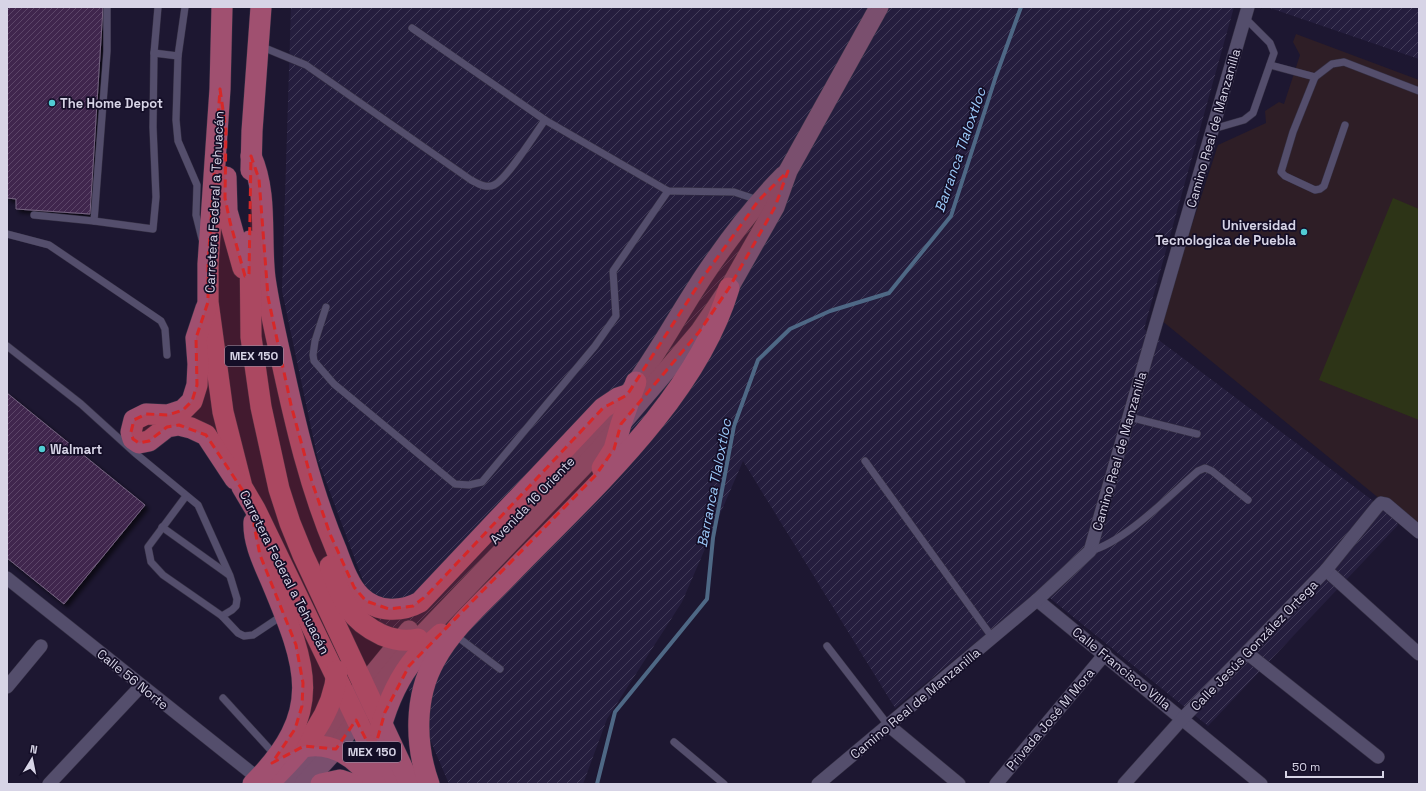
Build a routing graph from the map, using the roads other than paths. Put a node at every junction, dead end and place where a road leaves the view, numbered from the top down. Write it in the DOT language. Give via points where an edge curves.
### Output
graph roads {
  1 [pos="107,7"];
  2 [pos="158,7"];
  3 [pos="185,7"];
  4 [pos="222,7"];
  5 [pos="261,7"];
  6 [pos="879,7"];
  7 [pos="1246,13"];
  8 [pos="412,28"];
  9 [pos="258,45"];
  10 [pos="154,53"];
  11 [pos="178,56"];
  12 [pos="1270,65"];
  13 [pos="1315,78"];
  14 [pos="220,89"];
  15 [pos="1419,91"];
  16 [pos="544,120"];
  17 [pos="1345,125"];
  18 [pos="1213,129"];
  19 [pos="251,156"];
  20 [pos="668,192"];
  21 [pos="767,203"];
  22 [pos="34,215"];
  23 [pos="94,222"];
  24 [pos="7,234"];
  25 [pos="208,264"];
  26 [pos="729,288"];
  27 [pos="249,290"];
  28 [pos="208,302"];
  29 [pos="326,307"];
  30 [pos="7,346"];
  31 [pos="168,355"];
  32 [pos="632,388"];
  33 [pos="1129,417"];
  34 [pos="620,424"];
  35 [pos="1197,434"];
  36 [pos="865,461"];
  37 [pos="242,488"];
  38 [pos="186,496"];
  39 [pos="1248,500"];
  40 [pos="255,509"];
  41 [pos="162,527"];
  42 [pos="1419,532"];
  43 [pos="1090,551"];
  44 [pos="1326,570"];
  45 [pos="230,576"];
  46 [pos="7,579"];
  47 [pos="1037,600"];
  48 [pos="284,614"];
  49 [pos="222,616"];
  50 [pos="337,627"];
  51 [pos="453,634"];
  52 [pos="992,637"];
  53 [pos="409,640"];
  54 [pos="41,646"];
  55 [pos="827,646"];
  56 [pos="1105,654"];
  57 [pos="1247,654"];
  58 [pos="1419,654"];
  59 [pos="500,669"];
  60 [pos="337,677"];
  61 [pos="141,686"];
  62 [pos="7,687"];
  63 [pos="367,692"];
  64 [pos="223,698"];
  65 [pos="353,712"];
  66 [pos="1183,718"];
  67 [pos="382,723"];
  68 [pos="888,725"];
  69 [pos="674,742"];
  70 [pos="321,747"];
  71 [pos="1378,757"];
  72 [pos="376,759"];
  73 [pos="274,760"];
  74 [pos="260,782"];
  75 [pos="49,784"];
  76 [pos="285,784"];
  77 [pos="304,784"];
  78 [pos="322,784"];
  79 [pos="352,784"];
  80 [pos="375,784"];
  81 [pos="388,784"];
  82 [pos="410,784"];
  83 [pos="429,784"];
  84 [pos="724,784"];
  85 [pos="818,784"];
  86 [pos="960,784"];
  87 [pos="996,784"];
  88 [pos="1124,784"];
  89 [pos="1261,784"];
  1 -- 23 [label="lane" via="107,51"];
  2 -- 10 [label="lane"];
  3 -- 11 [label="lane"];
  4 -- 14 [label="main road, Carretera Federal a Tehuacán / MEX 150"];
  5 -- 9 [label="main road, Carretera Federal a Tehuacán / MEX 150"];
  6 -- 21 [label="main road" via="788,171"];
  7 -- 12 [label="lane" via="1270,43 1274,53"];
  7 -- 18 [label="street, Camino Real de Manzanilla"];
  8 -- 16 [label="lane"];
  9 -- 16 [label="lane" via="306,65 470,180 485,186 493,186 503,178"];
  9 -- 19 [label="main road, Carretera Federal a Tehuacán / MEX 150"];
  10 -- 11 [label="lane"];
  10 -- 23 [label="lane" via="156,197 153,229"];
  11 -- 25 [label="lane" via="178,141 197,185 196,215"];
  12 -- 13 [label="lane"];
  12 -- 18 [label="lane" via="1253,113 1244,120"];
  13 -- 15 [label="lane" via="1332,64 1344,62"];
  13 -- 17 [label="lane" via="1293,132 1281,172 1315,190 1320,190 1324,186"];
  14 -- 25 [label="main road, Carretera Federal a Tehuacán / MEX 150"];
  14 -- 27 [label="main road" via="226,131 227,211"];
  16 -- 20 [label="lane"];
  18 -- 33 [label="street, Camino Real de Manzanilla"];
  19 -- 27 [label="main road, Carretera Federal a Tehuacán / MEX 150"];
  19 -- 32 [label="main road" via="259,179 268,297 298,436 330,534 354,587 366,601 381,608 397,610 420,602 602,408"];
  20 -- 21 [label="lane" via="734,192"];
  20 -- 29 [label="lane" via="613,271 616,316 595,346 482,482 469,485 455,484 334,384 314,361 313,355"];
  21 -- 26 [label="main road, Avenida 16 Oriente"];
  21 -- 32 [label="main road, Avenida 16 Oriente" via="704,276"];
  22 -- 23 [label="lane"];
  24 -- 31 [label="lane" via="49,245 161,322 165,328"];
  25 -- 28 [label="main road, Carretera Federal a Tehuacán / MEX 150"];
  26 -- 34 [label="main road, Avenida 16 Oriente" via="699,332"];
  26 -- 51 [label="main road" via="715,328 674,395 623,457"];
  27 -- 50 [label="main road, Carretera Federal a Tehuacán / MEX 150" via="251,337 261,407 280,489 290,523"];
  27 -- 53 [label="main road" via="267,350 302,490 343,601 354,616 370,629"];
  28 -- 37 [label="main road, Carretera Federal a Tehuacán / MEX 150" via="223,412"];
  28 -- 37 [label="main road" via="196,338 197,384 192,401 184,410 168,415 146,414 134,420 131,432 133,439 139,443 149,441 167,427 179,425 206,435"];
  30 -- 38 [label="lane" via="81,404"];
  32 -- 34 [label="main road"];
  32 -- 53 [label="main road, Avenida 16 Oriente" via="578,453"];
  33 -- 35 [label="lane"];
  33 -- 43 [label="street, Camino Real de Manzanilla"];
  34 -- 53 [label="main road, Avenida 16 Oriente" via="598,451"];
  34 -- 67 [label="main road" via="614,449 596,475 416,657 395,689"];
  36 -- 52 [label="lane"];
  37 -- 40 [label="main road, Carretera Federal a Tehuacán / MEX 150"];
  38 -- 41 [label="lane"];
  38 -- 45 [label="lane" via="198,506"];
  39 -- 43 [label="lane" via="1205,468 1126,533 1102,548"];
  40 -- 48 [label="main road" via="254,525 260,555"];
  40 -- 60 [label="main road, Carretera Federal a Tehuacán / MEX 150"];
  41 -- 45 [label="lane"];
  41 -- 49 [label="lane" via="148,547 151,562 163,575"];
  42 -- 44 [label="street, Calle Jesús González Ortega" via="1386,504 1381,503"];
  43 -- 47 [label="street, Camino Real de Manzanilla"];
  44 -- 57 [label="street, Calle Jesús González Ortega"];
  44 -- 58 [label="street"];
  45 -- 49 [label="lane" via="237,599 236,606"];
  46 -- 61 [label="street, Calle 56 Norte"];
  47 -- 52 [label="street, Camino Real de Manzanilla"];
  47 -- 56 [label="street, Calle Francisco Villa"];
  48 -- 49 [label="lane" via="254,635 244,636"];
  48 -- 73 [label="main road" via="300,658 303,695 295,729"];
  50 -- 60 [label="main road"];
  50 -- 63 [label="main road, Carretera Federal a Tehuacán / MEX 150"];
  51 -- 59 [label="lane"];
  51 -- 83 [label="main road" via="435,660 421,706 419,748"];
  52 -- 68 [label="street, Camino Real de Manzanilla"];
  53 -- 63 [label="main road, Avenida 16 Oriente"];
  54 -- 62 [label="street"];
  55 -- 68 [label="lane"];
  56 -- 66 [label="street, Calle Francisco Villa"];
  56 -- 87 [label="street, Privada José M Mora"];
  57 -- 66 [label="street, Calle Jesús González Ortega"];
  57 -- 71 [label="street"];
  60 -- 65 [label="main road, Carretera Federal a Tehuacán / MEX 150"];
  60 -- 70 [label="main road" via="325,714"];
  61 -- 74 [label="street, Calle 56 Norte"];
  61 -- 75 [label="street"];
  63 -- 65 [label="main road, Avenida 16 Oriente"];
  63 -- 67 [label="main road, MEX 150"];
  64 -- 73 [label="lane"];
  65 -- 70 [label="main road, Avenida 16 Oriente"];
  65 -- 72 [label="main road, MEX 150"];
  66 -- 88 [label="street, Calle Jesús González Ortega"];
  66 -- 89 [label="street, Calle Francisco Villa"];
  67 -- 72 [label="main road" via="376,744"];
  67 -- 82 [label="main road, MEX 150"];
  68 -- 85 [label="street, Camino Real de Manzanilla"];
  68 -- 86 [label="street"];
  69 -- 84 [label="lane"];
  70 -- 73 [label="main road" via="286,753"];
  70 -- 74 [label="main road"];
  70 -- 76 [label="main road, Avenida 16 Oriente"];
  70 -- 77 [label="main road, Avenida 16 Oriente"];
  70 -- 80 [label="main road" via="357,762"];
  72 -- 81 [label="main road, MEX 150"];
  73 -- 74 [label="main road"];
  78 -- 79 [label="main road" via="340,780"];
}
